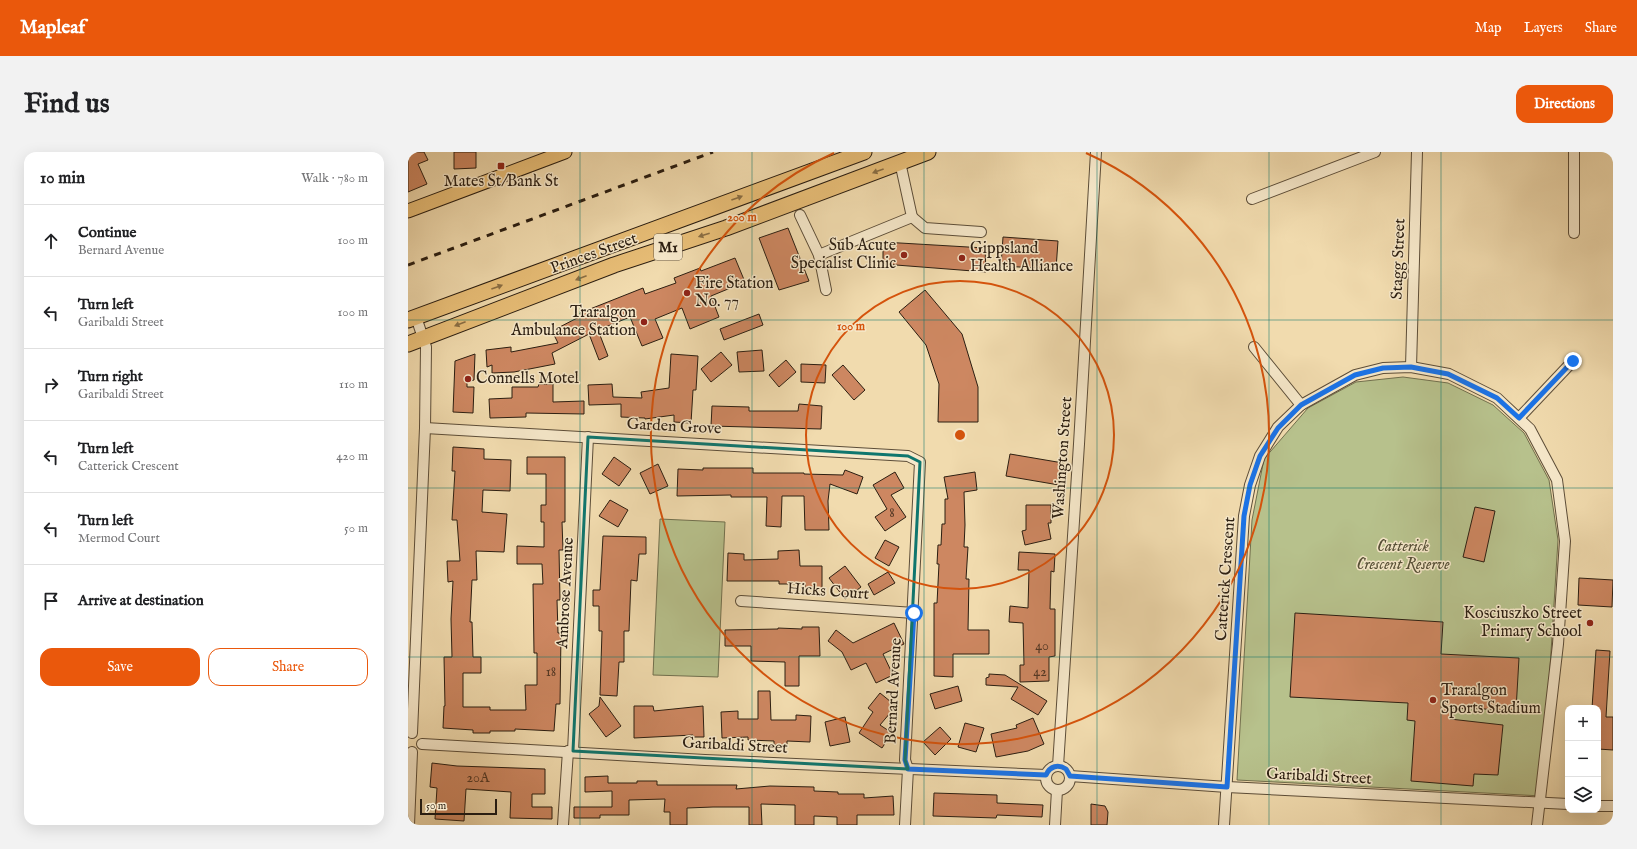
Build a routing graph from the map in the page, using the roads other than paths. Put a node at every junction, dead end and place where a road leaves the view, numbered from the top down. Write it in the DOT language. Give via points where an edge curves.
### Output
graph roads {
  1 [pos="565,152"];
  2 [pos="864,152"];
  3 [pos="928,152"];
  4 [pos="1096,152"];
  5 [pos="1375,152"];
  6 [pos="1417,152"];
  7 [pos="1574,152"];
  8 [pos="900,162"];
  9 [pos="1252,199"];
  10 [pos="408,212"];
  11 [pos="800,215"];
  12 [pos="912,217"];
  13 [pos="981,232"];
  14 [pos="1574,234"];
  15 [pos="819,255"];
  16 [pos="826,290"];
  17 [pos="412,318"];
  18 [pos="424,338"];
  19 [pos="408,344"];
  20 [pos="1254,347"];
  21 [pos="1573,361"];
  22 [pos="1411,367"];
  23 [pos="1301,405"];
  24 [pos="1519,418"];
  25 [pos="425,428"];
  26 [pos="588,437"];
  27 [pos="920,462"];
  28 [pos="413,592"];
  29 [pos="741,601"];
  30 [pos="914,613"];
  31 [pos="410,734"];
  32 [pos="422,744"];
  33 [pos="570,751"];
  34 [pos="410,752"];
  35 [pos="1058,766"];
  36 [pos="908,769"];
  37 [pos="1046,775"];
  38 [pos="1070,776"];
  39 [pos="1227,787"];
  40 [pos="1058,790"];
  41 [pos="1540,803"];
  42 [pos="1565,804"];
  43 [pos="1601,806"];
  44 [pos="1613,806"];
  45 [pos="409,825"];
  46 [pos="563,825"];
  47 [pos="905,825"];
  48 [pos="1055,825"];
  49 [pos="1224,825"];
  50 [pos="1536,825"];
  1 -- 10 [label="main road"];
  17 -- 2 [label="highway, Princes Street / M1, one-way"];
  3 -- 8 [label="highway, Princes Street / M1"];
  4 -- 35 [label="street, Washington Street"];
  5 -- 9 [label="street"];
  6 -- 22 [label="street, Stagg Street"];
  7 -- 14 [label="street"];
  8 -- 12 [label="street"];
  8 -- 18 [label="highway, Princes Street / M1, one-way" via="726,228 614,265"];
  11 -- 15 [label="street"];
  12 -- 13 [label="street" via="925,228"];
  12 -- 15 [label="street"];
  15 -- 16 [label="street"];
  17 -- 18 [label="street"];
  18 -- 19 [label="highway, Princes Street / M1"];
  18 -- 25 [label="street"];
  20 -- 23 [label="street"];
  21 -- 24 [label="street"];
  22 -- 23 [label="street, Catterick Crescent" via="1383,368 1355,375"];
  22 -- 24 [label="street, Catterick Crescent" via="1448,374 1497,398"];
  23 -- 39 [label="street, Catterick Crescent" via="1278,428 1260,456 1250,485 1244,516"];
  24 -- 41 [label="street, Catterick Crescent" via="1530,429 1557,480 1565,541 1558,644"];
  25 -- 26 [label="street, Garden Grove"];
  25 -- 28 [label="street"];
  26 -- 27 [label="street, Garden Grove" via="908,456"];
  26 -- 33 [label="street, Ambrose Avenue"];
  27 -- 30 [label="street, Bernard Avenue"];
  28 -- 31 [label="street"];
  29 -- 30 [label="street, Hicks Court"];
  30 -- 36 [label="street, Bernard Avenue" via="905,760"];
  31 -- 32 [label="street" via="420,737"];
  32 -- 33 [label="street, Garibaldi Street"];
  32 -- 34 [label="street" via="419,749"];
  33 -- 36 [label="street, Garibaldi Street"];
  33 -- 46 [label="street, Ambrose Avenue"];
  34 -- 45 [label="street"];
  35 -- 37 [label="street" via="1050,768"];
  35 -- 38 [label="street" via="1066,769"];
  36 -- 37 [label="street, Garibaldi Street"];
  36 -- 47 [label="street, Bernard Avenue"];
  37 -- 40 [label="street" via="1050,787"];
  38 -- 39 [label="street, Garibaldi Street"];
  38 -- 40 [label="street" via="1065,787"];
  39 -- 41 [label="street, Garibaldi Street"];
  39 -- 49 [label="street, Catterick Crescent"];
  40 -- 48 [label="street"];
  41 -- 42 [label="street, Garibaldi Street"];
  41 -- 50 [label="street, Catterick Crescent"];
  43 -- 44 [label="street"];
}
